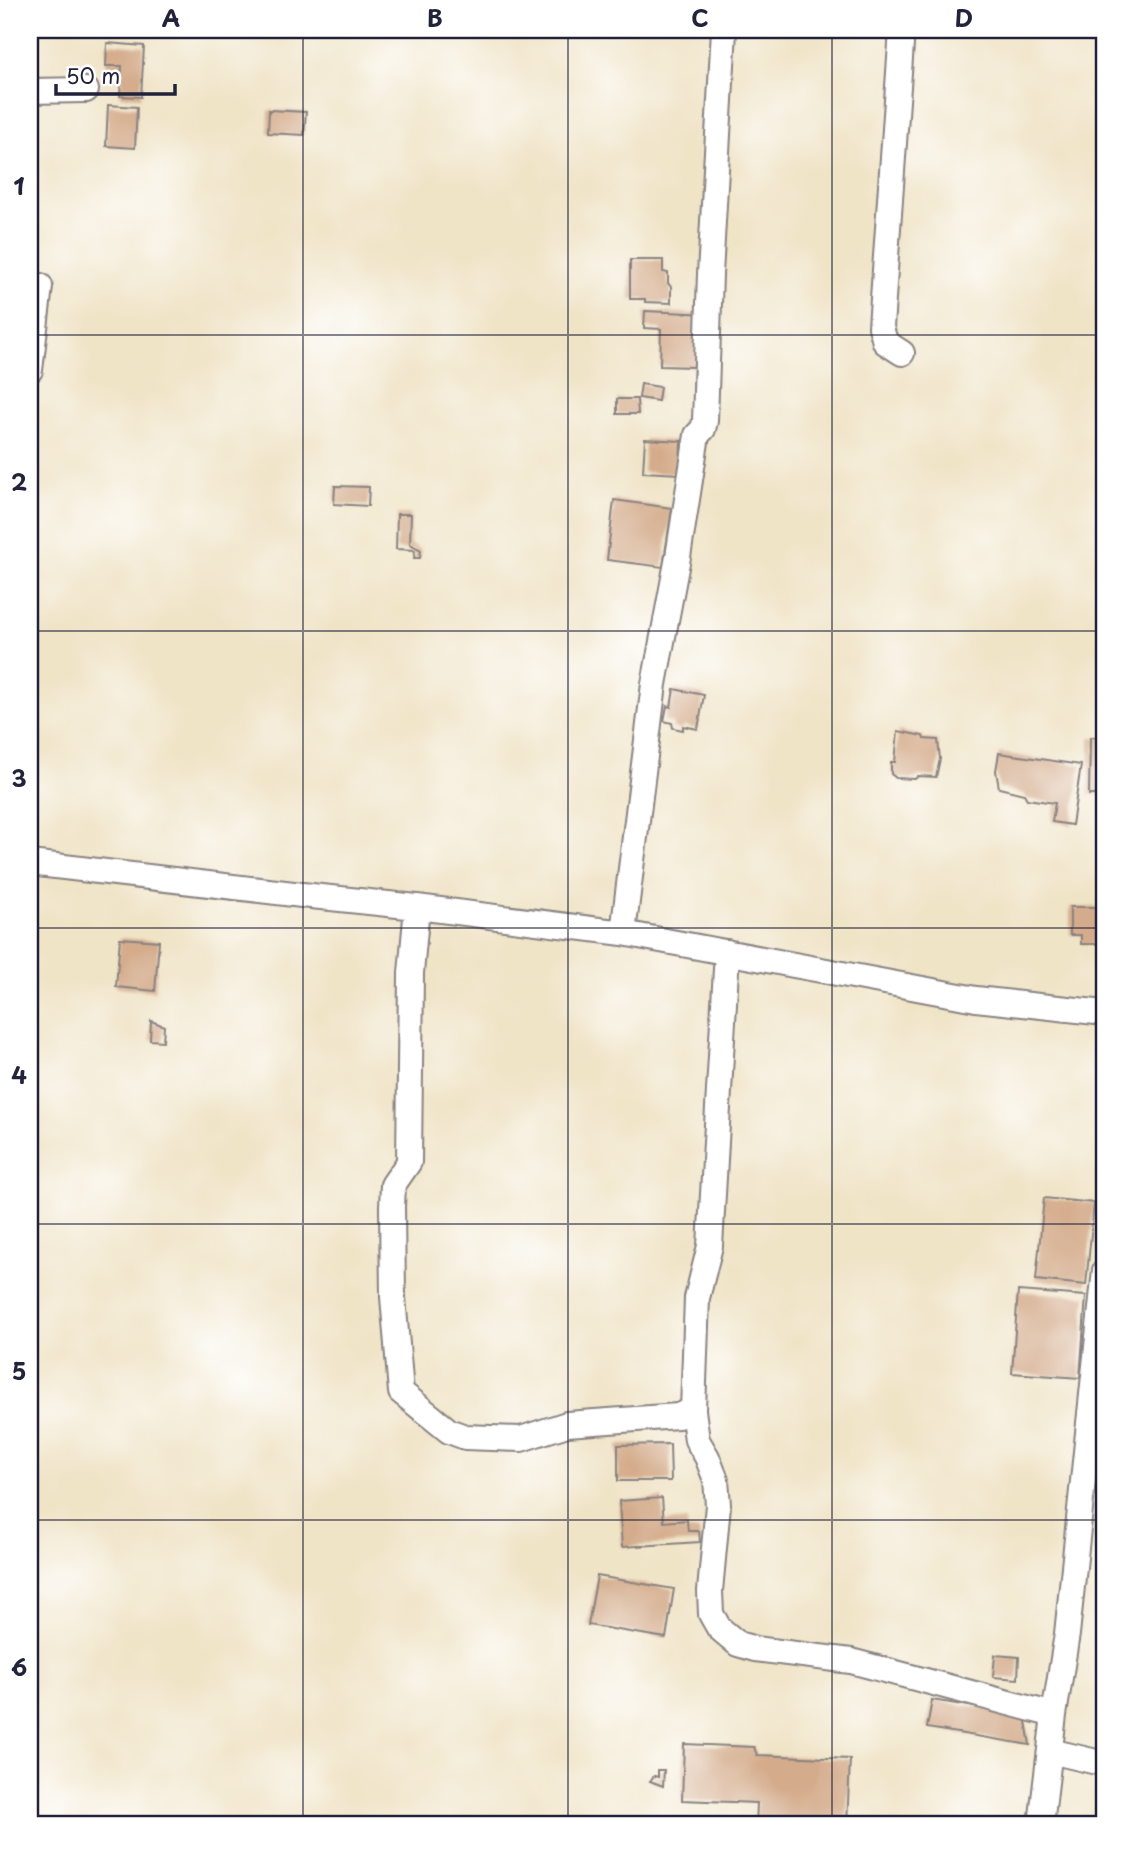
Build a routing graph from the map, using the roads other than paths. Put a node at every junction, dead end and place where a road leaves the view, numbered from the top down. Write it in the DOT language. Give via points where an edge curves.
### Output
graph roads {
  1 [pos="724,30"];
  2 [pos="902,30"];
  3 [pos="86,89"];
  4 [pos="30,90"];
  5 [pos="40,286"];
  6 [pos="902,353"];
  7 [pos="30,370"];
  8 [pos="30,863"];
  9 [pos="417,906"];
  10 [pos="623,933"];
  11 [pos="727,951"];
  12 [pos="1105,1013"];
  13 [pos="1105,1270"];
  14 [pos="693,1410"];
  15 [pos="1054,1715"];
  16 [pos="1050,1751"];
  17 [pos="1105,1764"];
  18 [pos="1041,1825"];
  1 -- 10 [label="street" via="705,421 697,435 653,684"];
  2 -- 6 [label="street" via="881,327 885,342"];
  3 -- 4 [label="street"];
  5 -- 7 [label="street"];
  8 -- 9 [label="street"];
  9 -- 10 [label="street"];
  9 -- 14 [label="street" via="411,973 409,1162 393,1185 392,1206 401,1392 449,1431 465,1437 521,1439 567,1424 678,1416"];
  10 -- 11 [label="street"];
  11 -- 12 [label="street" via="976,999"];
  11 -- 14 [label="street" via="710,1246 697,1298"];
  13 -- 15 [label="street" via="1067,1634"];
  14 -- 15 [label="street" via="697,1440 716,1480 710,1591 711,1614 719,1628 738,1644 755,1649 851,1661"];
  15 -- 16 [label="street"];
  16 -- 17 [label="street"];
  16 -- 18 [label="street"];
}
